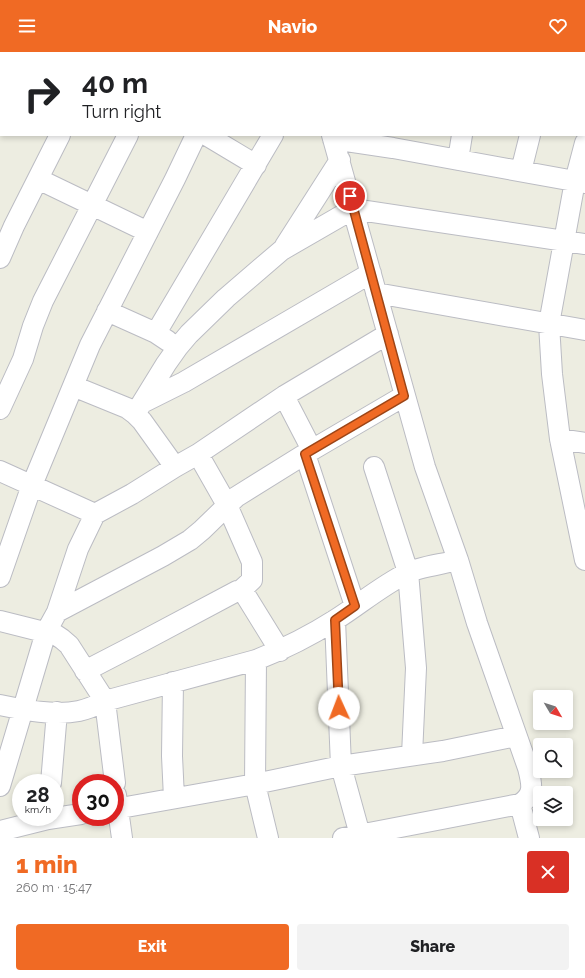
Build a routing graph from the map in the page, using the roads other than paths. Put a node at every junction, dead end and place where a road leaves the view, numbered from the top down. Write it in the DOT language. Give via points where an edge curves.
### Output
graph roads {
  1 [pos="60,136"];
  2 [pos="127,136"];
  3 [pos="196,136"];
  4 [pos="208,136"];
  5 [pos="272,136"];
  6 [pos="462,136"];
  7 [pos="530,136"];
  8 [pos="333,137"];
  9 [pos="394,141"];
  10 [pos="585,143"];
  11 [pos="340,160"];
  12 [pos="458,160"];
  13 [pos="256,165"];
  14 [pos="521,171"];
  15 [pos="38,179"];
  16 [pos="580,182"];
  17 [pos="92,206"];
  18 [pos="353,209"];
  19 [pos="148,232"];
  20 [pos="564,241"];
  21 [pos="585,244"];
  22 [pos="282,250"];
  23 [pos="0,258"];
  24 [pos="371,273"];
  25 [pos="376,293"];
  26 [pos="107,311"];
  27 [pos="549,324"];
  28 [pos="585,330"];
  29 [pos="156,333"];
  30 [pos="388,334"];
  31 [pos="178,347"];
  32 [pos="73,386"];
  33 [pos="284,396"];
  34 [pos="404,396"];
  35 [pos="0,409"];
  36 [pos="139,409"];
  37 [pos="560,439"];
  38 [pos="585,443"];
  39 [pos="309,452"];
  40 [pos="198,454"];
  41 [pos="175,467"];
  42 [pos="374,467"];
  43 [pos="0,470"];
  44 [pos="32,485"];
  45 [pos="227,505"];
  46 [pos="95,514"];
  47 [pos="585,558"];
  48 [pos="458,560"];
  49 [pos="408,572"];
  50 [pos="0,577"];
  51 [pos="240,591"];
  52 [pos="355,606"];
  53 [pos="57,612"];
  54 [pos="335,620"];
  55 [pos="0,621"];
  56 [pos="46,632"];
  57 [pos="280,651"];
  58 [pos="256,660"];
  59 [pos="85,670"];
  60 [pos="173,682"];
  61 [pos="106,701"];
  62 [pos="0,705"];
  63 [pos="23,710"];
  64 [pos="57,712"];
  65 [pos="516,736"];
  66 [pos="412,755"];
  67 [pos="341,766"];
  68 [pos="52,774"];
  69 [pos="113,774"];
  70 [pos="255,784"];
  71 [pos="0,786"];
  72 [pos="174,798"];
  73 [pos="520,804"];
  74 [pos="124,807"];
  75 [pos="18,826"];
  76 [pos="120,826"];
  77 [pos="0,831"];
  78 [pos="352,836"];
  79 [pos="122,838"];
  80 [pos="268,838"];
  81 [pos="529,838"];
  1 -- 15 [label="street"];
  2 -- 17 [label="street"];
  3 -- 19 [label="street"];
  4 -- 13 [label="street"];
  5 -- 13 [label="street"];
  6 -- 12 [label="street"];
  7 -- 14 [label="street"];
  8 -- 9 [label="street"];
  8 -- 11 [label="street"];
  9 -- 12 [label="street"];
  10 -- 16 [label="street"];
  11 -- 18 [label="street"];
  11 -- 22 [label="street"];
  12 -- 14 [label="street"];
  13 -- 29 [label="street"];
  14 -- 16 [label="street"];
  15 -- 17 [label="street"];
  15 -- 23 [label="street"];
  16 -- 20 [label="street"];
  17 -- 19 [label="street"];
  17 -- 35 [label="street" via="43,301 23,358"];
  18 -- 20 [label="street"];
  18 -- 22 [label="street"];
  18 -- 24 [label="street"];
  19 -- 26 [label="street"];
  20 -- 21 [label="street"];
  20 -- 27 [label="street"];
  22 -- 31 [label="street" via="226,298"];
  24 -- 25 [label="street"];
  24 -- 36 [label="street"];
  25 -- 27 [label="street"];
  25 -- 30 [label="street"];
  26 -- 29 [label="street"];
  26 -- 32 [label="street"];
  27 -- 28 [label="street"];
  27 -- 37 [label="street"];
  29 -- 31 [label="street"];
  30 -- 33 [label="street"];
  30 -- 34 [label="street"];
  31 -- 36 [label="street"];
  32 -- 36 [label="street" via="127,408"];
  32 -- 44 [label="street"];
  33 -- 39 [label="street"];
  33 -- 40 [label="street"];
  34 -- 39 [label="street"];
  34 -- 48 [label="street" via="425,467"];
  36 -- 41 [label="street" via="142,421"];
  37 -- 38 [label="street"];
  37 -- 47 [label="street"];
  39 -- 45 [label="street"];
  39 -- 52 [label="street"];
  40 -- 41 [label="street"];
  40 -- 45 [label="street"];
  41 -- 46 [label="street"];
  42 -- 49 [label="street"];
  43 -- 44 [label="street"];
  44 -- 46 [label="street"];
  44 -- 50 [label="street"];
  45 -- 51 [label="street" via="252,562 252,580"];
  45 -- 53 [label="street" via="202,530 183,544"];
  46 -- 53 [label="street" via="78,549"];
  48 -- 49 [label="street"];
  48 -- 65 [label="street"];
  49 -- 52 [label="street"];
  49 -- 66 [label="street" via="416,668"];
  51 -- 57 [label="street" via="246,596"];
  51 -- 59 [label="street"];
  52 -- 54 [label="street"];
  53 -- 56 [label="street"];
  54 -- 57 [label="street"];
  54 -- 67 [label="street"];
  55 -- 56 [label="street"];
  56 -- 59 [label="street" via="66,642"];
  56 -- 63 [label="street"];
  57 -- 58 [label="street"];
  58 -- 60 [label="street"];
  58 -- 70 [label="street"];
  59 -- 61 [label="street"];
  60 -- 61 [label="street"];
  60 -- 72 [label="street"];
  61 -- 64 [label="street" via="77,711"];
  61 -- 69 [label="street"];
  62 -- 63 [label="street"];
  63 -- 64 [label="street"];
  63 -- 71 [label="street"];
  64 -- 68 [label="street"];
  65 -- 66 [label="street"];
  65 -- 73 [label="street" via="528,768 531,787 529,797"];
  66 -- 67 [label="street"];
  67 -- 70 [label="street"];
  67 -- 78 [label="street"];
  70 -- 72 [label="street"];
  70 -- 80 [label="street"];
  72 -- 74 [label="street"];
  73 -- 78 [label="street"];
  73 -- 81 [label="street"];
  75 -- 77 [label="street"];
  76 -- 79 [label="street"];
}
